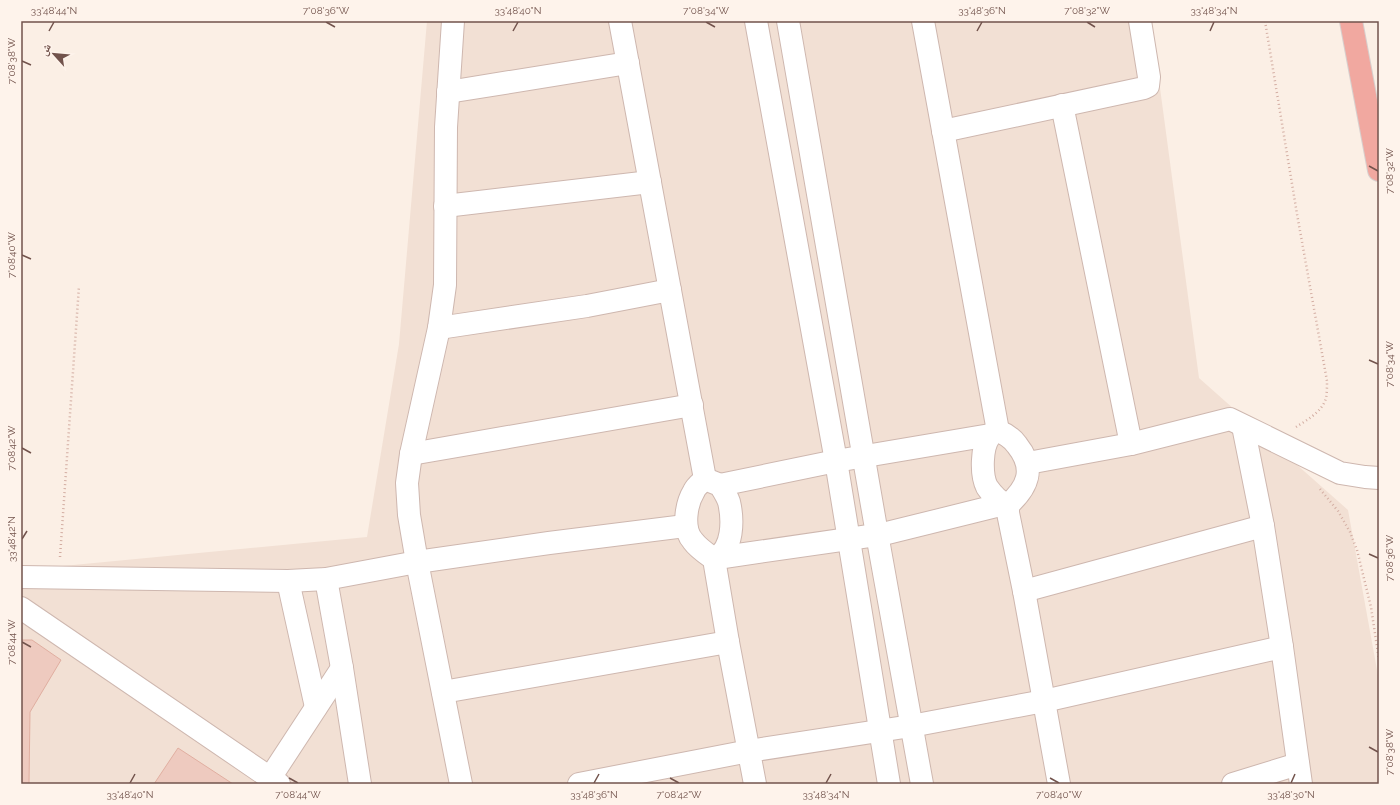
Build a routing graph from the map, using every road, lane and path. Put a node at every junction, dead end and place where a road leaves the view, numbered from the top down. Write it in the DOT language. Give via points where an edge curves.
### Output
graph roads {
  1 [pos="453,21"];
  2 [pos="620,21"];
  3 [pos="756,21"];
  4 [pos="788,21"];
  5 [pos="923,21"];
  6 [pos="1140,21"];
  7 [pos="1265,21"];
  8 [pos="1351,21"];
  9 [pos="628,62"];
  10 [pos="448,92"];
  11 [pos="1062,105"];
  12 [pos="943,131"];
  13 [pos="1379,170"];
  14 [pos="650,182"];
  15 [pos="445,206"];
  16 [pos="79,286"];
  17 [pos="670,290"];
  18 [pos="439,328"];
  19 [pos="692,405"];
  20 [pos="1243,426"];
  21 [pos="994,433"];
  22 [pos="1276,443"];
  23 [pos="1131,444"];
  24 [pos="411,454"];
  25 [pos="864,456"];
  26 [pos="836,461"];
  27 [pos="1028,463"];
  28 [pos="1379,478"];
  29 [pos="712,482"];
  30 [pos="1314,484"];
  31 [pos="1006,505"];
  32 [pos="685,526"];
  33 [pos="1264,526"];
  34 [pos="877,534"];
  35 [pos="848,540"];
  36 [pos="716,559"];
  37 [pos="417,562"];
  38 [pos="21,577"];
  39 [pos="58,577"];
  40 [pos="326,579"];
  41 [pos="288,581"];
  42 [pos="1024,591"];
  43 [pos="21,608"];
  44 [pos="728,642"];
  45 [pos="1282,647"];
  46 [pos="1379,660"];
  47 [pos="342,668"];
  48 [pos="443,692"];
  49 [pos="1044,702"];
  50 [pos="316,707"];
  51 [pos="911,726"];
  52 [pos="879,731"];
  53 [pos="749,751"];
  54 [pos="1299,774"];
  55 [pos="274,781"];
  56 [pos="360,784"];
  57 [pos="461,784"];
  58 [pos="579,784"];
  59 [pos="755,784"];
  60 [pos="889,784"];
  61 [pos="922,784"];
  62 [pos="1059,784"];
  63 [pos="1233,784"];
  1 -- 10 [label="street"];
  2 -- 9 [label="street"];
  3 -- 26 [label="street"];
  4 -- 25 [label="street"];
  5 -- 12 [label="street"];
  6 -- 11 [label="street" via="1149,77 1148,86"];
  7 -- 22 [label="path" via="1327,381 1326,398 1321,408"];
  8 -- 13 [label="highway"];
  9 -- 10 [label="street"];
  9 -- 14 [label="street"];
  10 -- 15 [label="street"];
  11 -- 12 [label="street"];
  11 -- 23 [label="street"];
  12 -- 21 [label="street"];
  14 -- 15 [label="street"];
  14 -- 17 [label="street"];
  15 -- 18 [label="street" via="445,285"];
  16 -- 39 [label="path"];
  17 -- 18 [label="street" via="587,306"];
  17 -- 19 [label="street"];
  18 -- 24 [label="street"];
  19 -- 24 [label="street"];
  19 -- 29 [label="street"];
  20 -- 22 [label="street"];
  20 -- 23 [label="street" via="1230,419"];
  20 -- 33 [label="street"];
  21 -- 25 [label="street"];
  21 -- 27 [label="street" via="1006,434 1014,441"];
  21 -- 31 [label="street" via="986,444 983,458 984,473 987,486 996,498"];
  22 -- 28 [label="street" via="1340,473"];
  23 -- 27 [label="street"];
  24 -- 37 [label="street" via="407,483 408,515"];
  25 -- 26 [label="street"];
  25 -- 34 [label="street"];
  26 -- 29 [label="street"];
  26 -- 35 [label="street"];
  27 -- 31 [label="street" via="1025,483 1017,497"];
  29 -- 32 [label="street" via="694,490"];
  29 -- 36 [label="street" via="728,500 732,531 727,546"];
  30 -- 46 [label="path" via="1338,511 1357,550"];
  31 -- 34 [label="street"];
  31 -- 42 [label="street"];
  32 -- 36 [label="street" via="692,540"];
  32 -- 37 [label="street"];
  33 -- 42 [label="street"];
  33 -- 45 [label="street"];
  34 -- 35 [label="street"];
  34 -- 51 [label="street"];
  35 -- 36 [label="street"];
  35 -- 52 [label="street"];
  36 -- 44 [label="street"];
  37 -- 40 [label="street"];
  37 -- 48 [label="street"];
  38 -- 39 [label="street"];
  39 -- 41 [label="street"];
  40 -- 41 [label="street"];
  40 -- 47 [label="street"];
  41 -- 50 [label="street"];
  42 -- 49 [label="street"];
  43 -- 55 [label="street"];
  44 -- 48 [label="street"];
  44 -- 53 [label="street"];
  45 -- 49 [label="street"];
  45 -- 54 [label="street"];
  47 -- 50 [label="street"];
  47 -- 56 [label="street"];
  48 -- 57 [label="street"];
  49 -- 51 [label="street"];
  49 -- 62 [label="street"];
  50 -- 55 [label="street"];
  51 -- 52 [label="street"];
  51 -- 61 [label="street"];
  52 -- 53 [label="street"];
  52 -- 60 [label="street"];
  53 -- 58 [label="street"];
  53 -- 59 [label="street"];
  54 -- 63 [label="street"];
}
